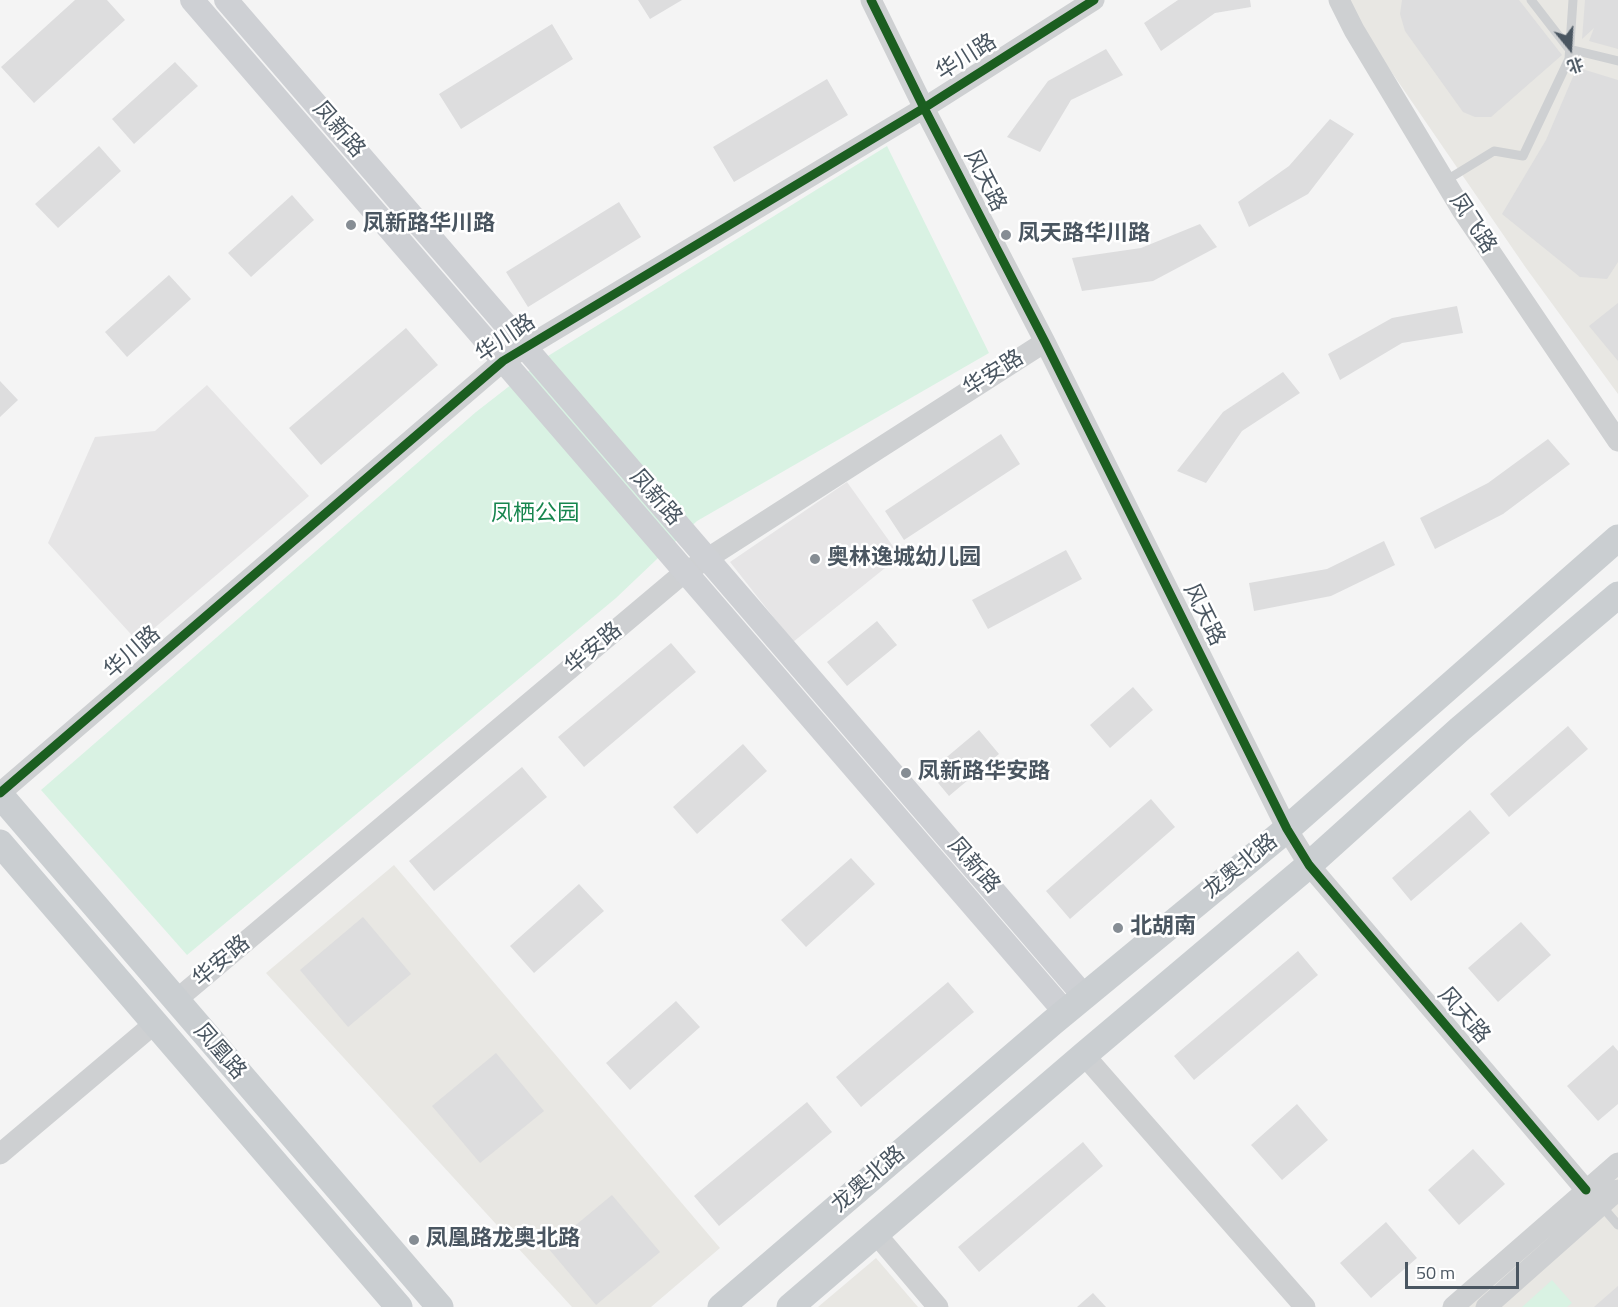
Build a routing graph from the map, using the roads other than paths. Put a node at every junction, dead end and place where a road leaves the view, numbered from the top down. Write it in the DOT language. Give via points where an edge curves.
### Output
graph roads {
  1 [pos="192,0"];
  2 [pos="226,0"];
  3 [pos="871,0"];
  4 [pos="1094,0"];
  5 [pos="1339,0"];
  6 [pos="1531,0"];
  7 [pos="1573,0"];
  8 [pos="1569,49"];
  9 [pos="1618,61"];
  10 [pos="924,108"];
  11 [pos="1445,181"];
  12 [pos="1045,342"];
  13 [pos="525,347"];
  14 [pos="503,361"];
  15 [pos="1618,441"];
  16 [pos="1618,538"];
  17 [pos="707,558"];
  18 [pos="686,573"];
  19 [pos="1618,595"];
  20 [pos="0,794"];
  21 [pos="1287,829"];
  22 [pos="0,843"];
  23 [pos="1309,865"];
  24 [pos="176,1001"];
  25 [pos="1074,1004"];
  26 [pos="154,1024"];
  27 [pos="1084,1055"];
  28 [pos="0,1154"];
  29 [pos="1618,1163"];
  30 [pos="1586,1190"];
  31 [pos="1618,1191"];
  32 [pos="1601,1204"];
  33 [pos="1618,1225"];
  34 [pos="876,1234"];
  35 [pos="399,1307"];
  36 [pos="440,1307"];
  37 [pos="721,1307"];
  38 [pos="790,1307"];
  39 [pos="938,1307"];
  40 [pos="1305,1307"];
  41 [pos="1453,1307"];
  42 [pos="1486,1307"];
  1 -- 14 [label="main road"];
  2 -- 13 [label="main road, 凤新路"];
  3 -- 10 [label="street, 风天路"];
  4 -- 10 [label="street, 华川路"];
  5 -- 11 [label="street, 凤飞路"];
  6 -- 8 [label="lane"];
  7 -- 8 [label="lane"];
  8 -- 9 [label="lane"];
  8 -- 11 [label="lane" via="1569,59 1523,156 1494,151"];
  10 -- 12 [label="street, 风天路"];
  10 -- 13 [label="street, 华川路"];
  11 -- 15 [label="street, 凤飞路"];
  12 -- 17 [label="street, 华安路"];
  12 -- 21 [label="street, 风天路"];
  13 -- 14 [label="street, 华川路"];
  13 -- 17 [label="main road, 凤新路"];
  14 -- 18 [label="main road"];
  14 -- 20 [label="street, 华川路"];
  16 -- 21 [label="main road, 龙奥北路"];
  17 -- 18 [label="street, 华安路"];
  17 -- 25 [label="main road, 凤新路"];
  18 -- 24 [label="street, 华安路"];
  18 -- 25 [label="main road"];
  19 -- 23 [label="main road, 龙奥北路" via="1460,729"];
  20 -- 24 [label="main road, 凤凰路"];
  21 -- 23 [label="street, 风天路"];
  21 -- 25 [label="main road, 龙奥北路"];
  22 -- 26 [label="main road, 凤凰路"];
  23 -- 27 [label="main road, 龙奥北路"];
  23 -- 30 [label="street, 风天路"];
  24 -- 36 [label="main road, 凤凰路"];
  25 -- 37 [label="main road, 龙奥北路"];
  26 -- 28 [label="street"];
  26 -- 35 [label="main road, 凤凰路"];
  27 -- 34 [label="main road, 龙奥北路"];
  27 -- 40 [label="street"];
  29 -- 30 [label="street"];
  30 -- 32 [label="lane"];
  30 -- 41 [label="street"];
  31 -- 32 [label="street"];
  32 -- 33 [label="lane"];
  32 -- 42 [label="street"];
  34 -- 38 [label="main road, 龙奥北路"];
  34 -- 39 [label="street"];
}
